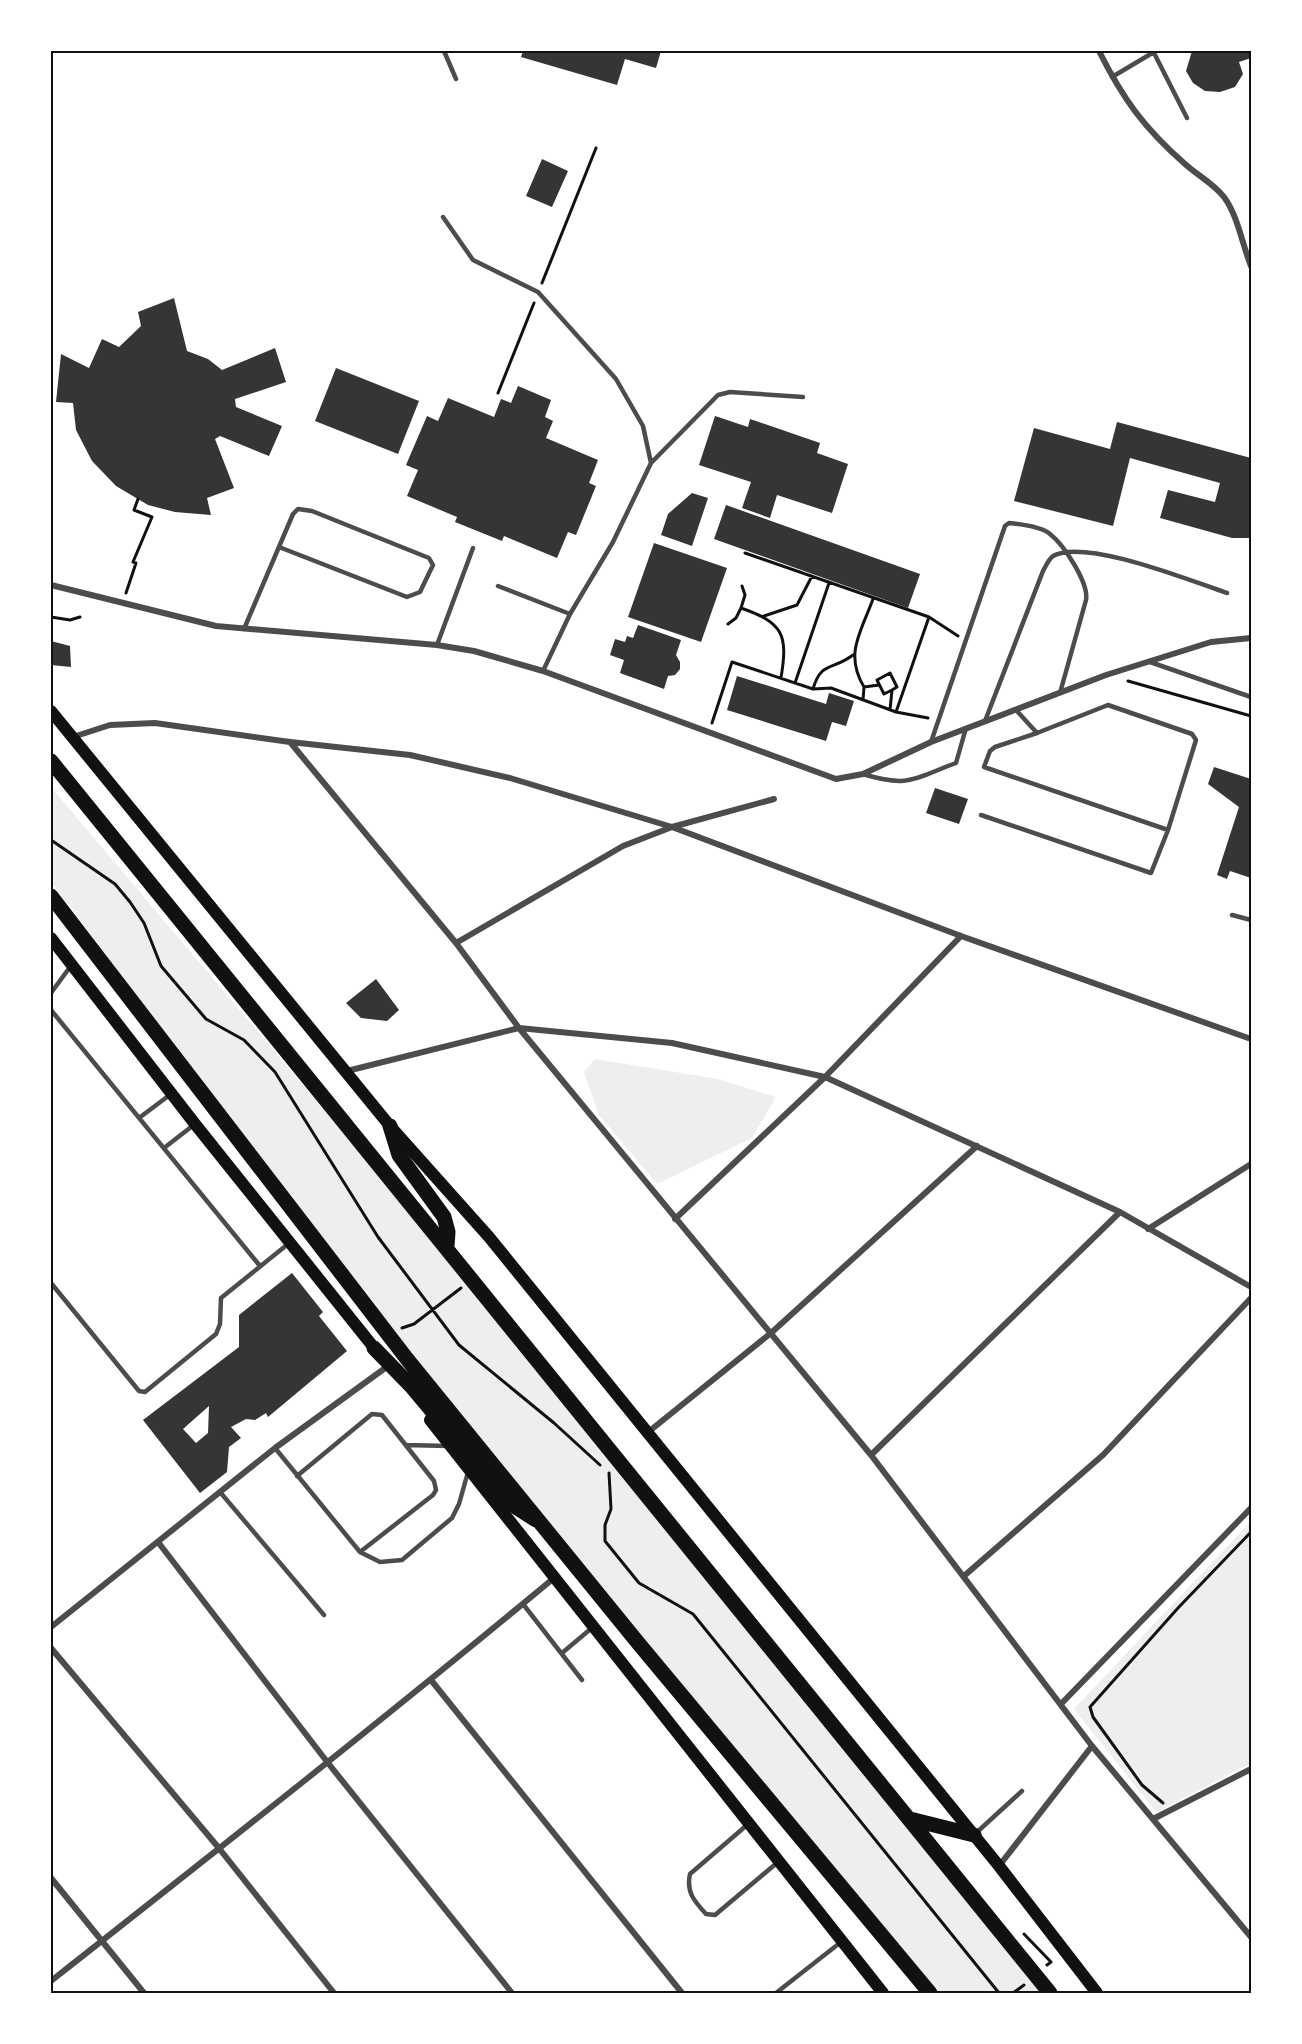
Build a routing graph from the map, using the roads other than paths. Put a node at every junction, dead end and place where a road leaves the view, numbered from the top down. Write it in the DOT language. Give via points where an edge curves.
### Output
graph roads {
  1 [pos="444,51"];
  2 [pos="1099,51"];
  3 [pos="1154,52"];
  4 [pos="1112,77"];
  5 [pos="456,79"];
  6 [pos="1187,118"];
  7 [pos="443,217"];
  8 [pos="1251,266"];
  9 [pos="803,398"];
  10 [pos="651,463"];
  11 [pos="279,547"];
  12 [pos="473,548"];
  13 [pos="1066,552"];
  14 [pos="51,585"];
  15 [pos="498,586"];
  16 [pos="1227,593"];
  17 [pos="570,614"];
  18 [pos="244,629"];
  19 [pos="1251,638"];
  20 [pos="437,645"];
  21 [pos="1150,662"];
  22 [pos="543,671"];
  23 [pos="1060,693"];
  24 [pos="1251,697"];
  25 [pos="1016,710"];
  26 [pos="54,716"];
  27 [pos="985,721"];
  28 [pos="966,728"];
  29 [pos="1037,733"];
  30 [pos="73,737"];
  31 [pos="290,742"];
  32 [pos="931,742"];
  33 [pos="51,761"];
  34 [pos="863,774"];
  35 [pos="774,799"];
  36 [pos="981,815"];
  37 [pos="672,826"];
  38 [pos="1168,830"];
  39 [pos="51,896"];
  40 [pos="1232,915"];
  41 [pos="1251,920"];
  42 [pos="961,936"];
  43 [pos="51,938"];
  44 [pos="456,943"];
  45 [pos="72,965"];
  46 [pos="51,993"];
  47 [pos="51,1010"];
  48 [pos="519,1028"];
  49 [pos="1251,1039"];
  50 [pos="347,1071"];
  51 [pos="825,1077"];
  52 [pos="171,1094"];
  53 [pos="139,1118"];
  54 [pos="195,1124"];
  55 [pos="390,1126"];
  56 [pos="977,1146"];
  57 [pos="164,1148"];
  58 [pos="1251,1164"];
  59 [pos="1120,1212"];
  60 [pos="675,1219"];
  61 [pos="1148,1229"];
  62 [pos="291,1242"];
  63 [pos="447,1246"];
  64 [pos="260,1266"];
  65 [pos="51,1283"];
  66 [pos="1251,1287"];
  67 [pos="1251,1298"];
  68 [pos="771,1333"];
  69 [pos="374,1348"];
  70 [pos="388,1366"];
  71 [pos="647,1434"];
  72 [pos="406,1446"];
  73 [pos="450,1446"];
  74 [pos="275,1448"];
  75 [pos="872,1455"];
  76 [pos="469,1469"];
  77 [pos="297,1476"];
  78 [pos="220,1492"];
  79 [pos="1251,1508"];
  80 [pos="543,1524"];
  81 [pos="158,1542"];
  82 [pos="360,1552"];
  83 [pos="964,1576"];
  84 [pos="554,1578"];
  85 [pos="523,1604"];
  86 [pos="324,1615"];
  87 [pos="51,1627"];
  88 [pos="593,1627"];
  89 [pos="51,1648"];
  90 [pos="562,1653"];
  91 [pos="431,1680"];
  92 [pos="582,1680"];
  93 [pos="1061,1704"];
  94 [pos="1092,1746"];
  95 [pos="328,1763"];
  96 [pos="1251,1769"];
  97 [pos="1022,1791"];
  98 [pos="1155,1818"];
  99 [pos="910,1819"];
  100 [pos="750,1823"];
  101 [pos="974,1835"];
  102 [pos="218,1847"];
  103 [pos="780,1860"];
  104 [pos="999,1866"];
  105 [pos="51,1878"];
  106 [pos="1251,1937"];
  107 [pos="843,1940"];
  108 [pos="102,1941"];
  109 [pos="51,1981"];
  110 [pos="144,1993"];
  111 [pos="334,1993"];
  112 [pos="512,1993"];
  113 [pos="682,1993"];
  114 [pos="776,1993"];
  115 [pos="883,1993"];
  116 [pos="930,1993"];
  117 [pos="1050,1993"];
  118 [pos="1097,1993"];
  1 -- 5 [label="lane"];
  2 -- 4 [label="street"];
  3 -- 4 [label="lane"];
  3 -- 6 [label="lane"];
  4 -- 8 [label="street" via="1127,104 1150,132 1224,197"];
  7 -- 10 [label="lane" via="473,260 538,292 616,379 643,426"];
  9 -- 10 [label="lane" via="730,392 718,395"];
  10 -- 17 [label="lane" via="613,542"];
  11 -- 11 [label="lane" via="407,597 420,592 433,565 429,558 303,509 293,514"];
  11 -- 18 [label="lane"];
  12 -- 20 [label="lane"];
  13 -- 16 [label="lane" via="1117,557"];
  13 -- 23 [label="lane" via="1087,594"];
  13 -- 27 [label="lane" via="1050,559 1043,571"];
  13 -- 32 [label="lane" via="1049,533 1007,524"];
  14 -- 18 [label="street" via="189,621"];
  15 -- 17 [label="lane"];
  17 -- 22 [label="lane"];
  18 -- 20 [label="street"];
  19 -- 21 [label="street" via="1211,642"];
  20 -- 22 [label="street"];
  21 -- 23 [label="street"];
  21 -- 24 [label="lane"];
  22 -- 34 [label="street" via="825,776 836,779"];
  23 -- 25 [label="street"];
  25 -- 27 [label="street"];
  25 -- 29 [label="lane"];
  26 -- 30 [label="main road"];
  27 -- 28 [label="street"];
  28 -- 32 [label="street"];
  28 -- 34 [label="lane" via="956,763 903,783"];
  29 -- 38 [label="lane" via="992,749 984,768"];
  29 -- 38 [label="lane" via="1108,705 1191,734 1195,744"];
  30 -- 31 [label="street" via="110,725 155,723"];
  30 -- 50 [label="main road"];
  31 -- 37 [label="street" via="410,755 510,778"];
  31 -- 44 [label="street"];
  32 -- 34 [label="street"];
  33 -- 63 [label="highway"];
  35 -- 37 [label="street"];
  36 -- 38 [label="lane" via="1148,873 1154,870"];
  37 -- 42 [label="street"];
  37 -- 44 [label="street" via="623,846"];
  39 -- 80 [label="highway" via="407,1359"];
  40 -- 41 [label="lane"];
  42 -- 49 [label="street"];
  42 -- 51 [label="street"];
  43 -- 45 [label="main road"];
  44 -- 48 [label="street"];
  45 -- 46 [label="lane"];
  45 -- 52 [label="main road"];
  47 -- 53 [label="lane"];
  48 -- 50 [label="street"];
  48 -- 51 [label="street" via="672,1043"];
  48 -- 60 [label="street"];
  50 -- 55 [label="main road"];
  51 -- 56 [label="street"];
  51 -- 60 [label="street"];
  52 -- 53 [label="lane"];
  52 -- 54 [label="main road"];
  53 -- 57 [label="lane"];
  54 -- 57 [label="lane"];
  54 -- 62 [label="main road"];
  55 -- 63 [label="highway" via="399,1155 444,1217"];
  55 -- 71 [label="main road" via="489,1237"];
  56 -- 59 [label="street"];
  56 -- 68 [label="street"];
  57 -- 64 [label="lane"];
  58 -- 61 [label="street"];
  59 -- 61 [label="street"];
  59 -- 75 [label="street"];
  60 -- 68 [label="street"];
  61 -- 66 [label="street"];
  62 -- 64 [label="lane"];
  62 -- 69 [label="main road"];
  63 -- 99 [label="highway"];
  64 -- 65 [label="lane" via="221,1299 216,1334 145,1392 139,1391"];
  67 -- 83 [label="street" via="1104,1455"];
  68 -- 71 [label="street"];
  68 -- 75 [label="street"];
  69 -- 70 [label="main road"];
  69 -- 80 [label="highway" via="411,1386 508,1503"];
  70 -- 73 [label="main road"];
  70 -- 74 [label="street"];
  71 -- 101 [label="main road"];
  72 -- 73 [label="lane"];
  72 -- 77 [label="lane" via="382,1415 375,1413"];
  72 -- 82 [label="lane" via="434,1481 436,1490"];
  73 -- 76 [label="main road"];
  74 -- 77 [label="lane"];
  74 -- 78 [label="street"];
  75 -- 83 [label="street"];
  76 -- 82 [label="lane" via="452,1518 402,1560 380,1562"];
  76 -- 84 [label="main road"];
  77 -- 82 [label="lane"];
  78 -- 81 [label="street"];
  78 -- 86 [label="lane"];
  79 -- 93 [label="street"];
  80 -- 116 [label="highway"];
  81 -- 87 [label="street"];
  81 -- 95 [label="street"];
  83 -- 93 [label="street"];
  84 -- 85 [label="street"];
  84 -- 88 [label="main road"];
  85 -- 90 [label="lane"];
  85 -- 91 [label="street"];
  88 -- 90 [label="lane"];
  88 -- 100 [label="main road"];
  89 -- 102 [label="street"];
  90 -- 92 [label="lane"];
  91 -- 95 [label="street"];
  91 -- 113 [label="street"];
  93 -- 94 [label="street"];
  94 -- 98 [label="street"];
  94 -- 104 [label="street"];
  95 -- 102 [label="street"];
  95 -- 112 [label="street"];
  96 -- 98 [label="street"];
  97 -- 101 [label="lane"];
  98 -- 106 [label="street"];
  99 -- 101 [label="highway"];
  99 -- 117 [label="highway"];
  100 -- 103 [label="main road"];
  100 -- 103 [label="lane" via="690,1874 693,1900 706,1914 715,1915"];
  101 -- 104 [label="main road"];
  102 -- 108 [label="street"];
  102 -- 111 [label="street"];
  103 -- 107 [label="main road"];
  104 -- 118 [label="main road"];
  105 -- 108 [label="street"];
  107 -- 114 [label="lane"];
  107 -- 115 [label="main road"];
  108 -- 109 [label="street"];
  108 -- 110 [label="street"];
}
